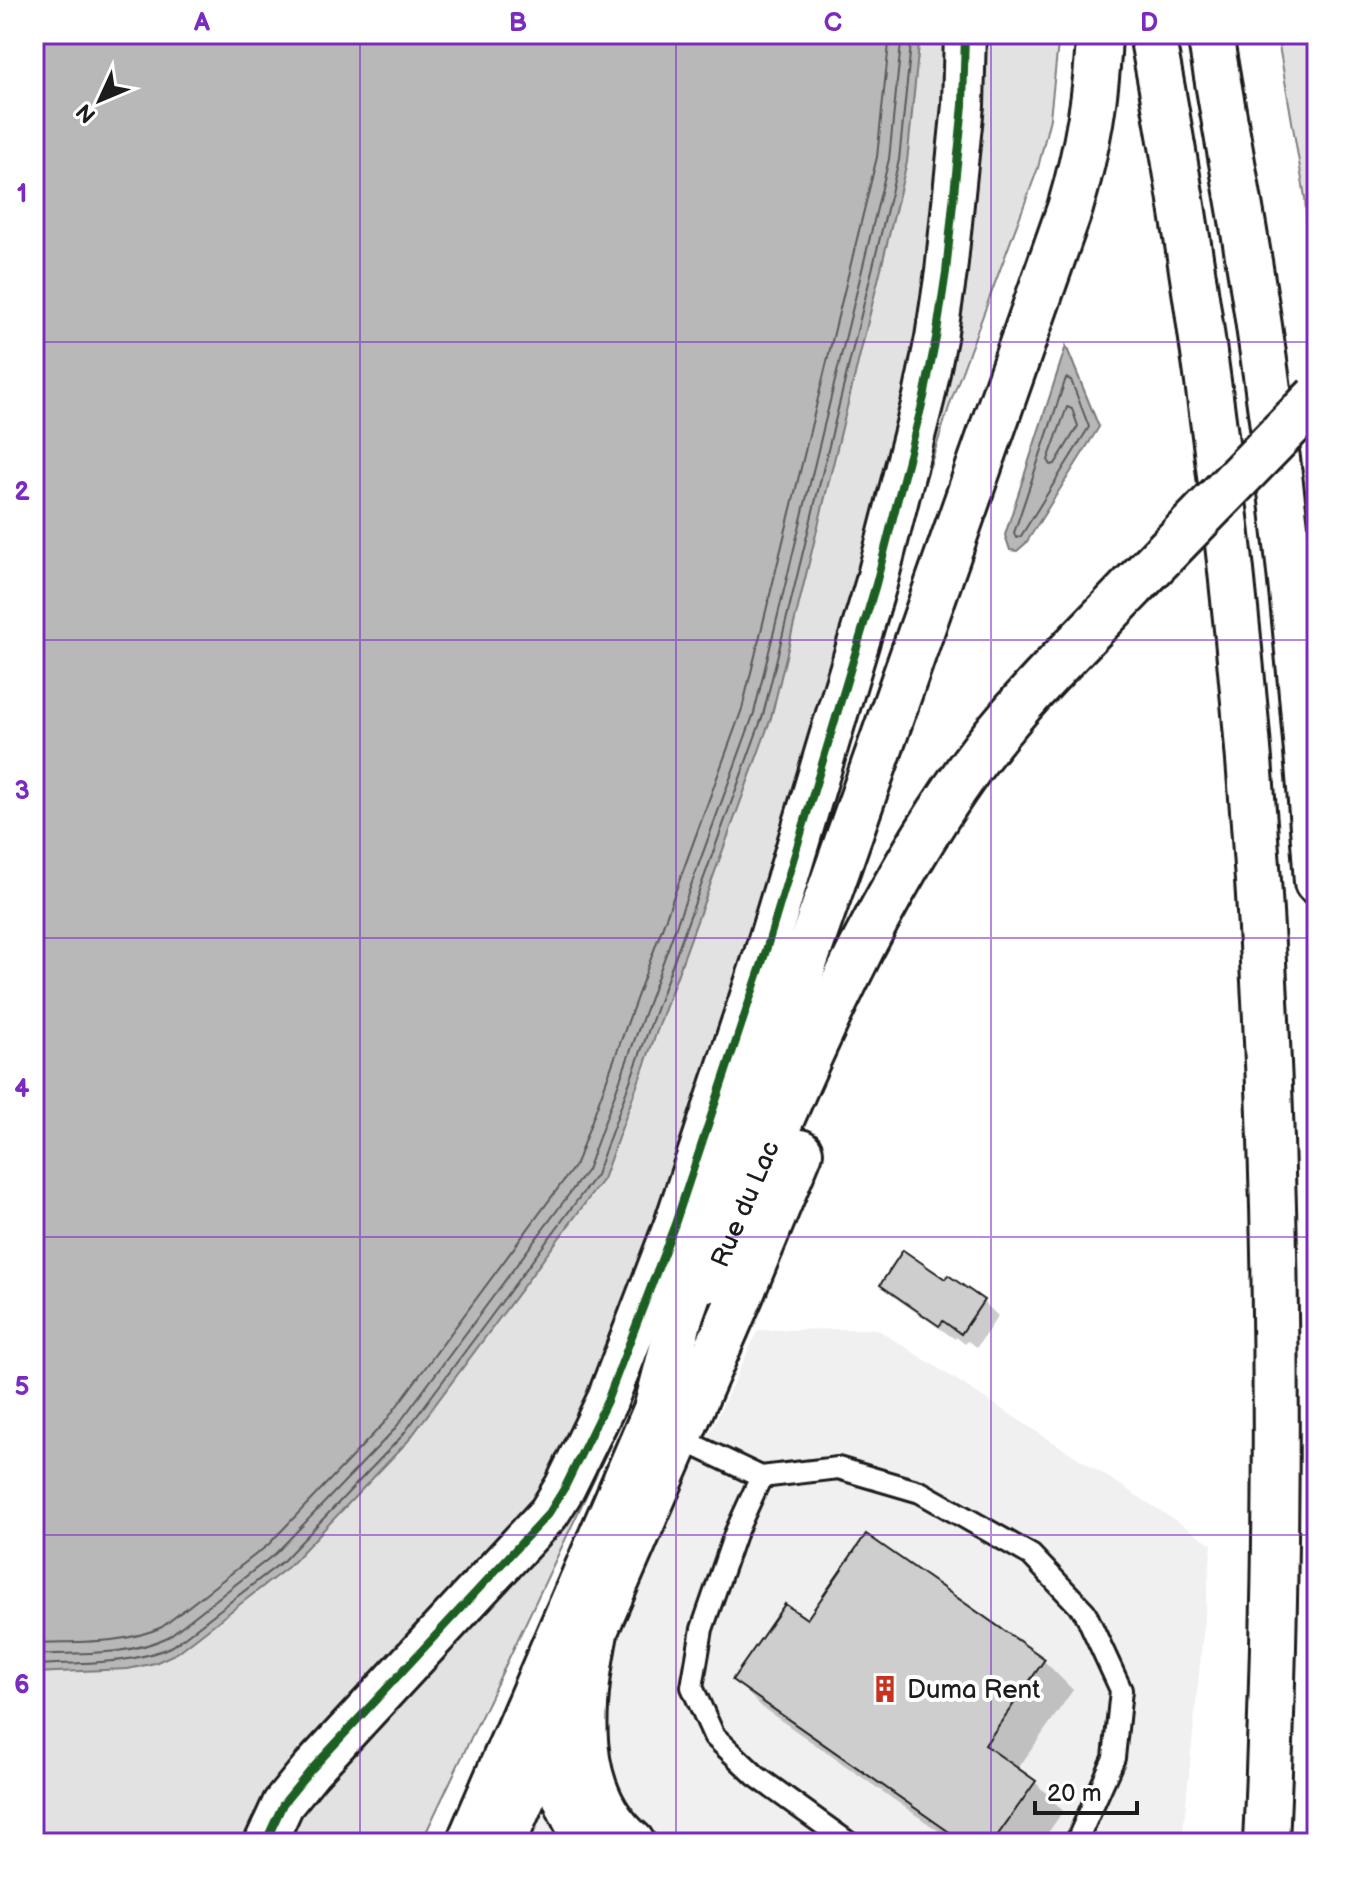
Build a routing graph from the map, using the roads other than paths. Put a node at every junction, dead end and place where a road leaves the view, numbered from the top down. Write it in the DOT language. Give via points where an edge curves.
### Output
graph roads {
  1 [pos="965,34"];
  2 [pos="1099,34"];
  3 [pos="1152,34"];
  4 [pos="1210,34"];
  5 [pos="1317,397"];
  6 [pos="1317,882"];
  7 [pos="1276,1373"];
  8 [pos="661,1424"];
  9 [pos="761,1477"];
  10 [pos="577,1634"];
  11 [pos="551,1733"];
  12 [pos="265,1843"];
  13 [pos="469,1843"];
  14 [pos="503,1843"];
  15 [pos="590,1843"];
  16 [pos="632,1843"];
  17 [pos="849,1843"];
  18 [pos="1076,1843"];
  19 [pos="1241,1843"];
  20 [pos="1266,1843"];
  1 -- 12 [label="street" via="946,272 919,420 820,775 652,1287 607,1401 556,1503 310,1771 283,1804"];
  2 -- 8 [label="main road" via="1085,157 1070,208 681,1314"];
  3 -- 7 [label="main road" via="1215,435 1253,777 1268,1015"];
  4 -- 6 [label="main road" via="1273,422"];
  5 -- 8 [label="main road, Rue du Lac, bridge" via="1036,685 931,825 894,886 802,1072"];
  7 -- 19 [label="main road"];
  7 -- 20 [label="main road"];
  8 -- 9 [label="lane"];
  8 -- 10 [label="main road, Rue du Lac"];
  9 -- 17 [label="lane" via="702,1629 692,1687 714,1736 756,1776"];
  9 -- 18 [label="lane" via="838,1468 920,1492 1031,1555 1085,1612 1121,1690 1114,1758"];
  10 -- 11 [label="main road, Rue du Lac"];
  10 -- 13 [label="main road, Rue du Lac"];
  10 -- 16 [label="main road" via="587,1757 602,1804"];
  11 -- 14 [label="main road, Rue du Lac"];
  11 -- 15 [label="main road" via="563,1793"];
}
